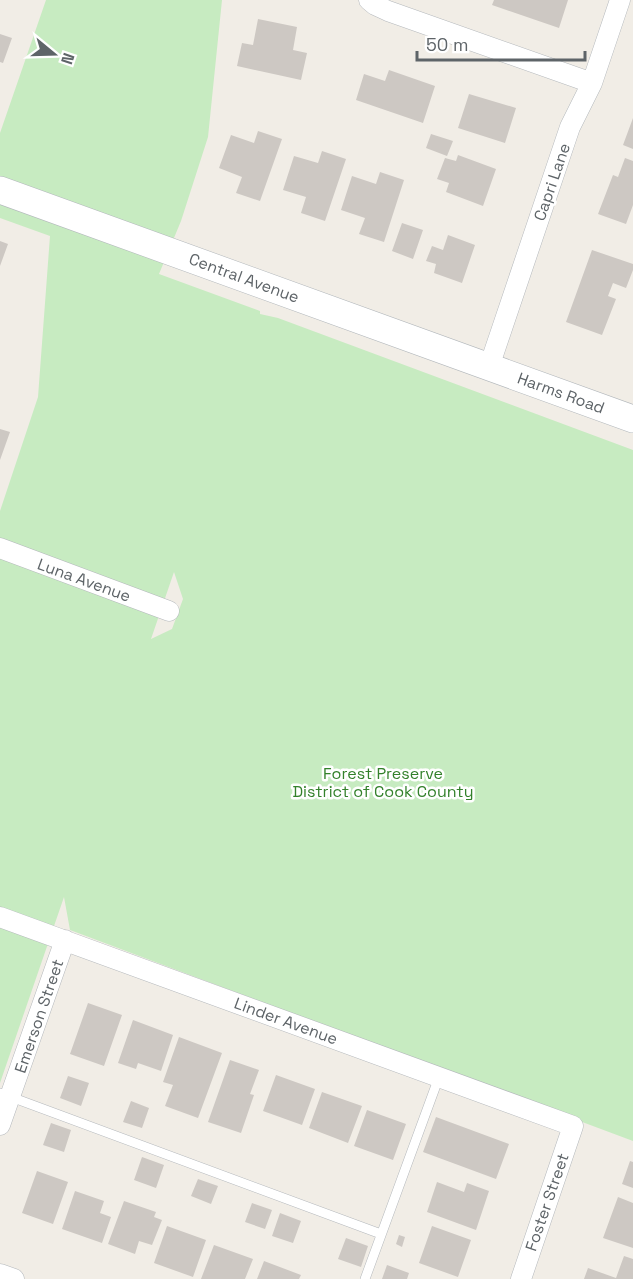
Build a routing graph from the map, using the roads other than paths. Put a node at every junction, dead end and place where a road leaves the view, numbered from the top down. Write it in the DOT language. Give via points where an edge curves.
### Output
graph roads {
  1 [pos="369,0"];
  2 [pos="620,0"];
  3 [pos="592,83"];
  4 [pos="0,190"];
  5 [pos="489,367"];
  6 [pos="633,419"];
  7 [pos="0,548"];
  8 [pos="169,611"];
  9 [pos="0,916"];
  10 [pos="65,940"];
  11 [pos="439,1077"];
  12 [pos="5,1095"];
  13 [pos="0,1125"];
  14 [pos="573,1126"];
  15 [pos="381,1234"];
  16 [pos="0,1274"];
  17 [pos="14,1279"];
  18 [pos="366,1279"];
  19 [pos="521,1279"];
  1 -- 3 [label="street" via="388,11"];
  2 -- 3 [label="street, Capri Lane"];
  3 -- 5 [label="street, Capri Lane" via="570,126"];
  4 -- 5 [label="main road, Central Avenue"];
  5 -- 6 [label="main road, Harms Road"];
  7 -- 8 [label="street, Luna Avenue"];
  9 -- 10 [label="street, Linder Avenue"];
  10 -- 11 [label="street, Linder Avenue"];
  10 -- 12 [label="street, Emerson Street"];
  11 -- 14 [label="street, Linder Avenue"];
  11 -- 15 [label="lane"];
  12 -- 13 [label="street, Emerson Street"];
  12 -- 15 [label="lane"];
  14 -- 19 [label="street, Foster Street"];
  15 -- 18 [label="lane"];
  16 -- 17 [label="street"];
}
